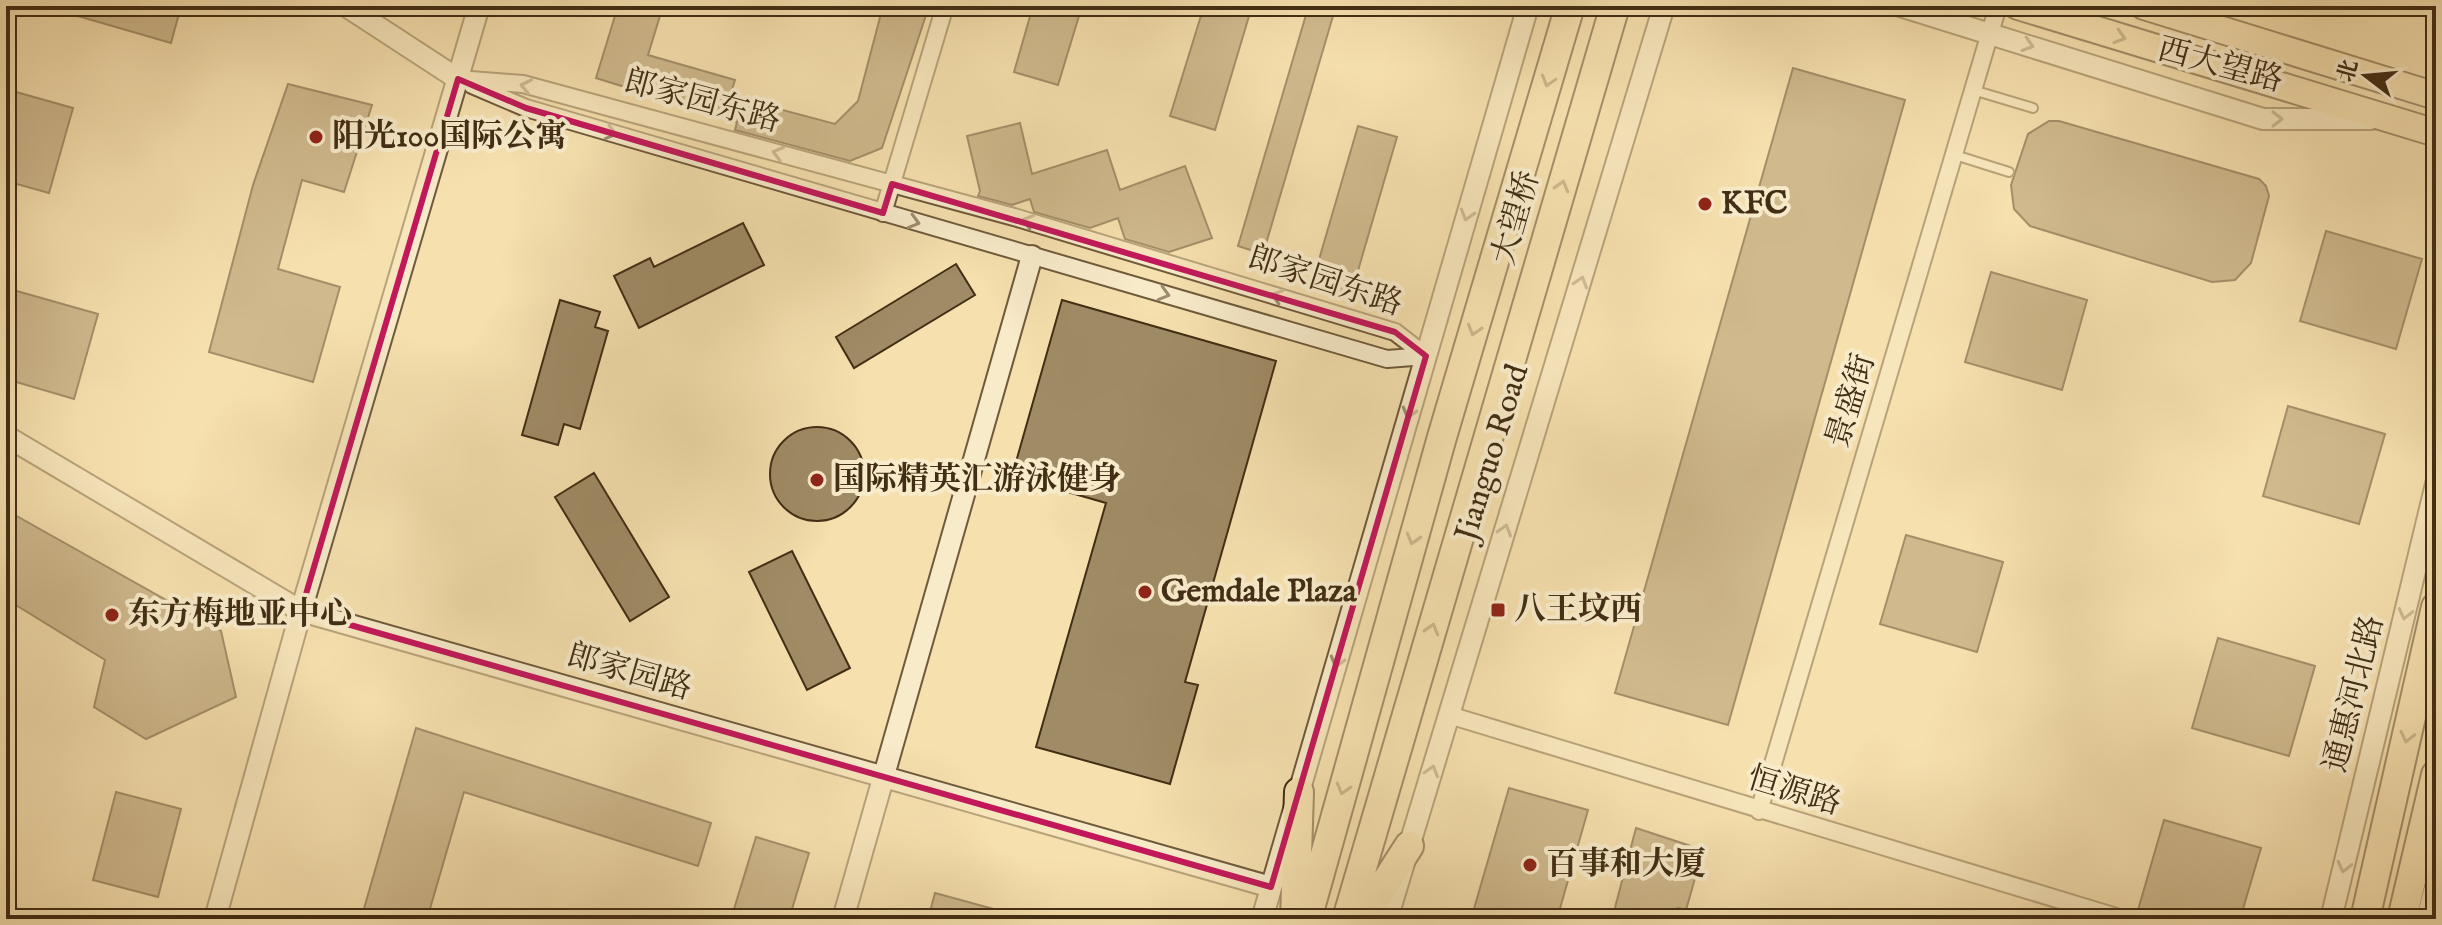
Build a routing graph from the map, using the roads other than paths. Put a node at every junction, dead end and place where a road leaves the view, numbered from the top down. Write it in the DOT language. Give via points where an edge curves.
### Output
graph roads {
  1 [pos="346,6"];
  2 [pos="479,6"];
  3 [pos="945,6"];
  4 [pos="1528,6"];
  5 [pos="1570,6"];
  6 [pos="1615,6"];
  7 [pos="1664,6"];
  8 [pos="1900,6"];
  9 [pos="1998,6"];
  10 [pos="2018,6"];
  11 [pos="2144,6"];
  12 [pos="1990,33"];
  13 [pos="458,79"];
  14 [pos="1973,90"];
  15 [pos="2436,96"];
  16 [pos="2033,108"];
  17 [pos="2389,119"];
  18 [pos="2436,133"];
  19 [pos="1955,155"];
  20 [pos="2009,172"];
  21 [pos="892,184"];
  22 [pos="883,213"];
  23 [pos="1032,256"];
  24 [pos="1426,356"];
  25 [pos="6,436"];
  26 [pos="1442,437"];
  27 [pos="1485,449"];
  28 [pos="2436,484"];
  29 [pos="2433,508"];
  30 [pos="2436,607"];
  31 [pos="301,611"];
  32 [pos="1449,715"];
  33 [pos="2436,775"];
  34 [pos="883,776"];
  35 [pos="1299,792"];
  36 [pos="1759,811"];
  37 [pos="1409,846"];
  38 [pos="2436,883"];
  39 [pos="1271,887"];
  40 [pos="6,917"];
  41 [pos="14,919"];
  42 [pos="215,919"];
  43 [pos="843,919"];
  44 [pos="1262,919"];
  45 [pos="1295,919"];
  46 [pos="1307,919"];
  47 [pos="1347,919"];
  48 [pos="1362,919"];
  49 [pos="1387,919"];
  50 [pos="2123,919"];
  51 [pos="2331,919"];
  52 [pos="2365,919"];
  53 [pos="2402,919"];
  54 [pos="2427,919"];
  1 -- 13 [label="street, 郎家园东路"];
  2 -- 13 [label="street"];
  3 -- 21 [label="street"];
  4 -- 24 [label="street, one-way"];
  5 -- 26 [label="highway, 大望桥, one-way"];
  27 -- 6 [label="highway, 大望桥, one-way"];
  32 -- 7 [label="street, Jianguo Road, one-way"];
  8 -- 12 [label="street, 西大望路"];
  9 -- 12 [label="street, 景盛街"];
  10 -- 17 [label="main road, 西大望路, one-way"];
  11 -- 15 [label="main road, 西大望路"];
  12 -- 14 [label="street, 景盛街"];
  12 -- 17 [label="street, 西大望路, one-way" via="2263,119"];
  21 -- 13 [label="street, 郎家园东路, one-way" via="523,84"];
  13 -- 22 [label="street, 郎家园东路, one-way" via="526,108"];
  13 -- 31 [label="street"];
  14 -- 16 [label="lane"];
  14 -- 19 [label="street, 景盛街"];
  17 -- 18 [label="main road, 西大望路"];
  19 -- 20 [label="lane"];
  19 -- 36 [label="street, 景盛街"];
  21 -- 22 [label="street"];
  24 -- 21 [label="street, 郎家园东路, one-way" via="1395,332"];
  22 -- 23 [label="street, 郎家园东路, one-way"];
  23 -- 24 [label="street, 郎家园东路, one-way" via="1387,359"];
  23 -- 34 [label="street"];
  24 -- 35 [label="street, one-way"];
  25 -- 31 [label="street, 郎家园路"];
  26 -- 46 [label="highway, Jianguo Road, one-way"];
  47 -- 27 [label="highway, Jianguo Road, one-way"];
  28 -- 29 [label="street, 通惠河北路"];
  29 -- 51 [label="street, 通惠河北路, one-way"];
  30 -- 52 [label="highway, one-way"];
  31 -- 34 [label="street, 郎家园路"];
  31 -- 42 [label="street"];
  32 -- 36 [label="street, 恒源路"];
  37 -- 32 [label="street, Jianguo Road, one-way"];
  33 -- 53 [label="highway"];
  34 -- 39 [label="street, 郎家园路"];
  34 -- 43 [label="street"];
  35 -- 39 [label="street"];
  35 -- 45 [label="highway"];
  36 -- 50 [label="street, 恒源路"];
  37 -- 48 [label="highway"];
  37 -- 49 [label="street, Jianguo Road"];
  38 -- 54 [label="street"];
  39 -- 44 [label="street"];
  40 -- 41 [label="street"];
}
